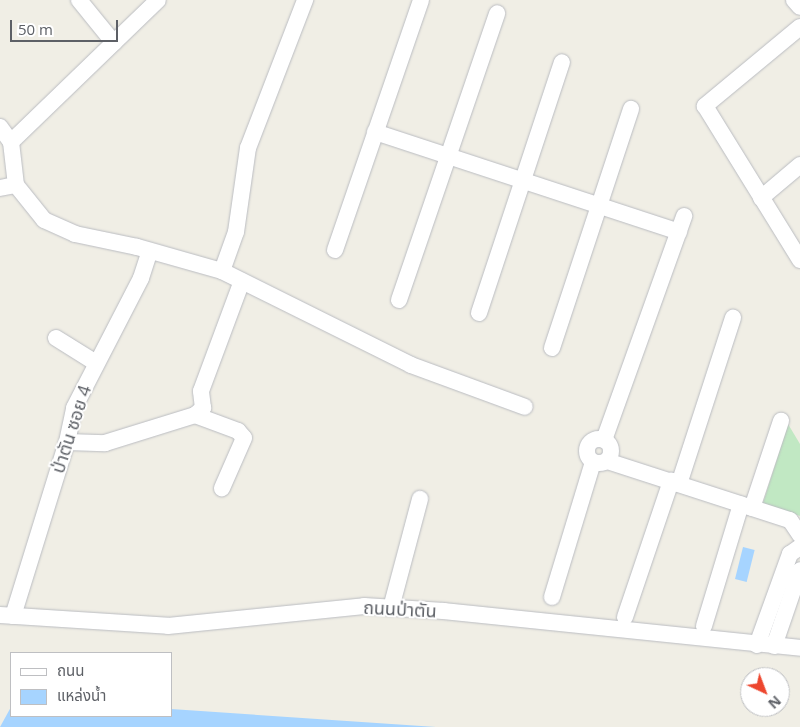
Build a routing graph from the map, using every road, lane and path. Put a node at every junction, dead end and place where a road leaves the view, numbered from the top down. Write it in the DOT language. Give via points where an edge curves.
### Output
graph roads {
  1 [pos="79,0"];
  2 [pos="158,0"];
  3 [pos="305,0"];
  4 [pos="421,0"];
  5 [pos="497,13"];
  6 [pos="800,28"];
  7 [pos="114,43"];
  8 [pos="562,62"];
  9 [pos="631,109"];
  10 [pos="0,127"];
  11 [pos="375,132"];
  12 [pos="11,142"];
  13 [pos="448,156"];
  14 [pos="800,165"];
  15 [pos="522,181"];
  16 [pos="16,185"];
  17 [pos="0,188"];
  18 [pos="760,198"];
  19 [pos="599,206"];
  20 [pos="684,216"];
  21 [pos="679,232"];
  22 [pos="334,250"];
  23 [pos="150,251"];
  24 [pos="800,260"];
  25 [pos="222,271"];
  26 [pos="242,281"];
  27 [pos="399,300"];
  28 [pos="479,313"];
  29 [pos="733,318"];
  30 [pos="56,338"];
  31 [pos="552,348"];
  32 [pos="96,363"];
  33 [pos="525,407"];
  34 [pos="195,415"];
  35 [pos="781,421"];
  36 [pos="67,442"];
  37 [pos="600,461"];
  38 [pos="675,483"];
  39 [pos="222,488"];
  40 [pos="420,499"];
  41 [pos="747,506"];
  42 [pos="800,535"];
  43 [pos="800,547"];
  44 [pos="800,570"];
  45 [pos="552,597"];
  46 [pos="391,608"];
  47 [pos="7,616"];
  48 [pos="625,617"];
  49 [pos="704,626"];
  50 [pos="758,645"];
  51 [pos="774,646"];
  52 [pos="800,648"];
  1 -- 7 [label="street"];
  2 -- 7 [label="street"];
  3 -- 25 [label="street" via="248,148 236,232"];
  4 -- 11 [label="street"];
  5 -- 13 [label="street"];
  6 -- 18 [label="street" via="705,106"];
  7 -- 12 [label="street"];
  8 -- 15 [label="street"];
  9 -- 19 [label="street"];
  10 -- 12 [label="street"];
  11 -- 13 [label="street"];
  11 -- 22 [label="street"];
  12 -- 16 [label="street"];
  13 -- 15 [label="street"];
  13 -- 27 [label="street"];
  14 -- 18 [label="street"];
  15 -- 19 [label="street"];
  15 -- 28 [label="street"];
  16 -- 17 [label="street"];
  16 -- 23 [label="street" via="44,220 75,234"];
  18 -- 24 [label="street"];
  19 -- 21 [label="street"];
  19 -- 31 [label="street"];
  20 -- 21 [label="street"];
  21 -- 37 [label="street" via="604,440 595,440 587,448 587,454"];
  23 -- 25 [label="street"];
  23 -- 32 [label="street, ป่าตัน ซอย 4" via="141,278"];
  25 -- 26 [label="street"];
  26 -- 33 [label="street" via="411,365"];
  26 -- 34 [label="street" via="201,391 203,408"];
  29 -- 38 [label="street"];
  30 -- 32 [label="street"];
  32 -- 36 [label="street, ป่าตัน ซอย 4" via="74,408"];
  34 -- 36 [label="street" via="106,443"];
  34 -- 39 [label="street" via="238,431 244,438"];
  35 -- 41 [label="street"];
  36 -- 47 [label="street, ป่าตัน ซอย 4"];
  37 -- 38 [label="street"];
  37 -- 45 [label="street"];
  38 -- 41 [label="street"];
  38 -- 48 [label="street"];
  40 -- 46 [label="street"];
  41 -- 42 [label="street" via="790,520"];
  41 -- 49 [label="street"];
  43 -- 50 [label="street" via="790,554"];
  44 -- 51 [label="street"];
  46 -- 47 [label="street, ถนนป่าตัน" via="338,608 168,626"];
  46 -- 50 [label="street, ถนนป่าตัน"];
  50 -- 51 [label="street, ถนนป่าตัน"];
  51 -- 52 [label="street, ถนนป่าตัน"];
}
